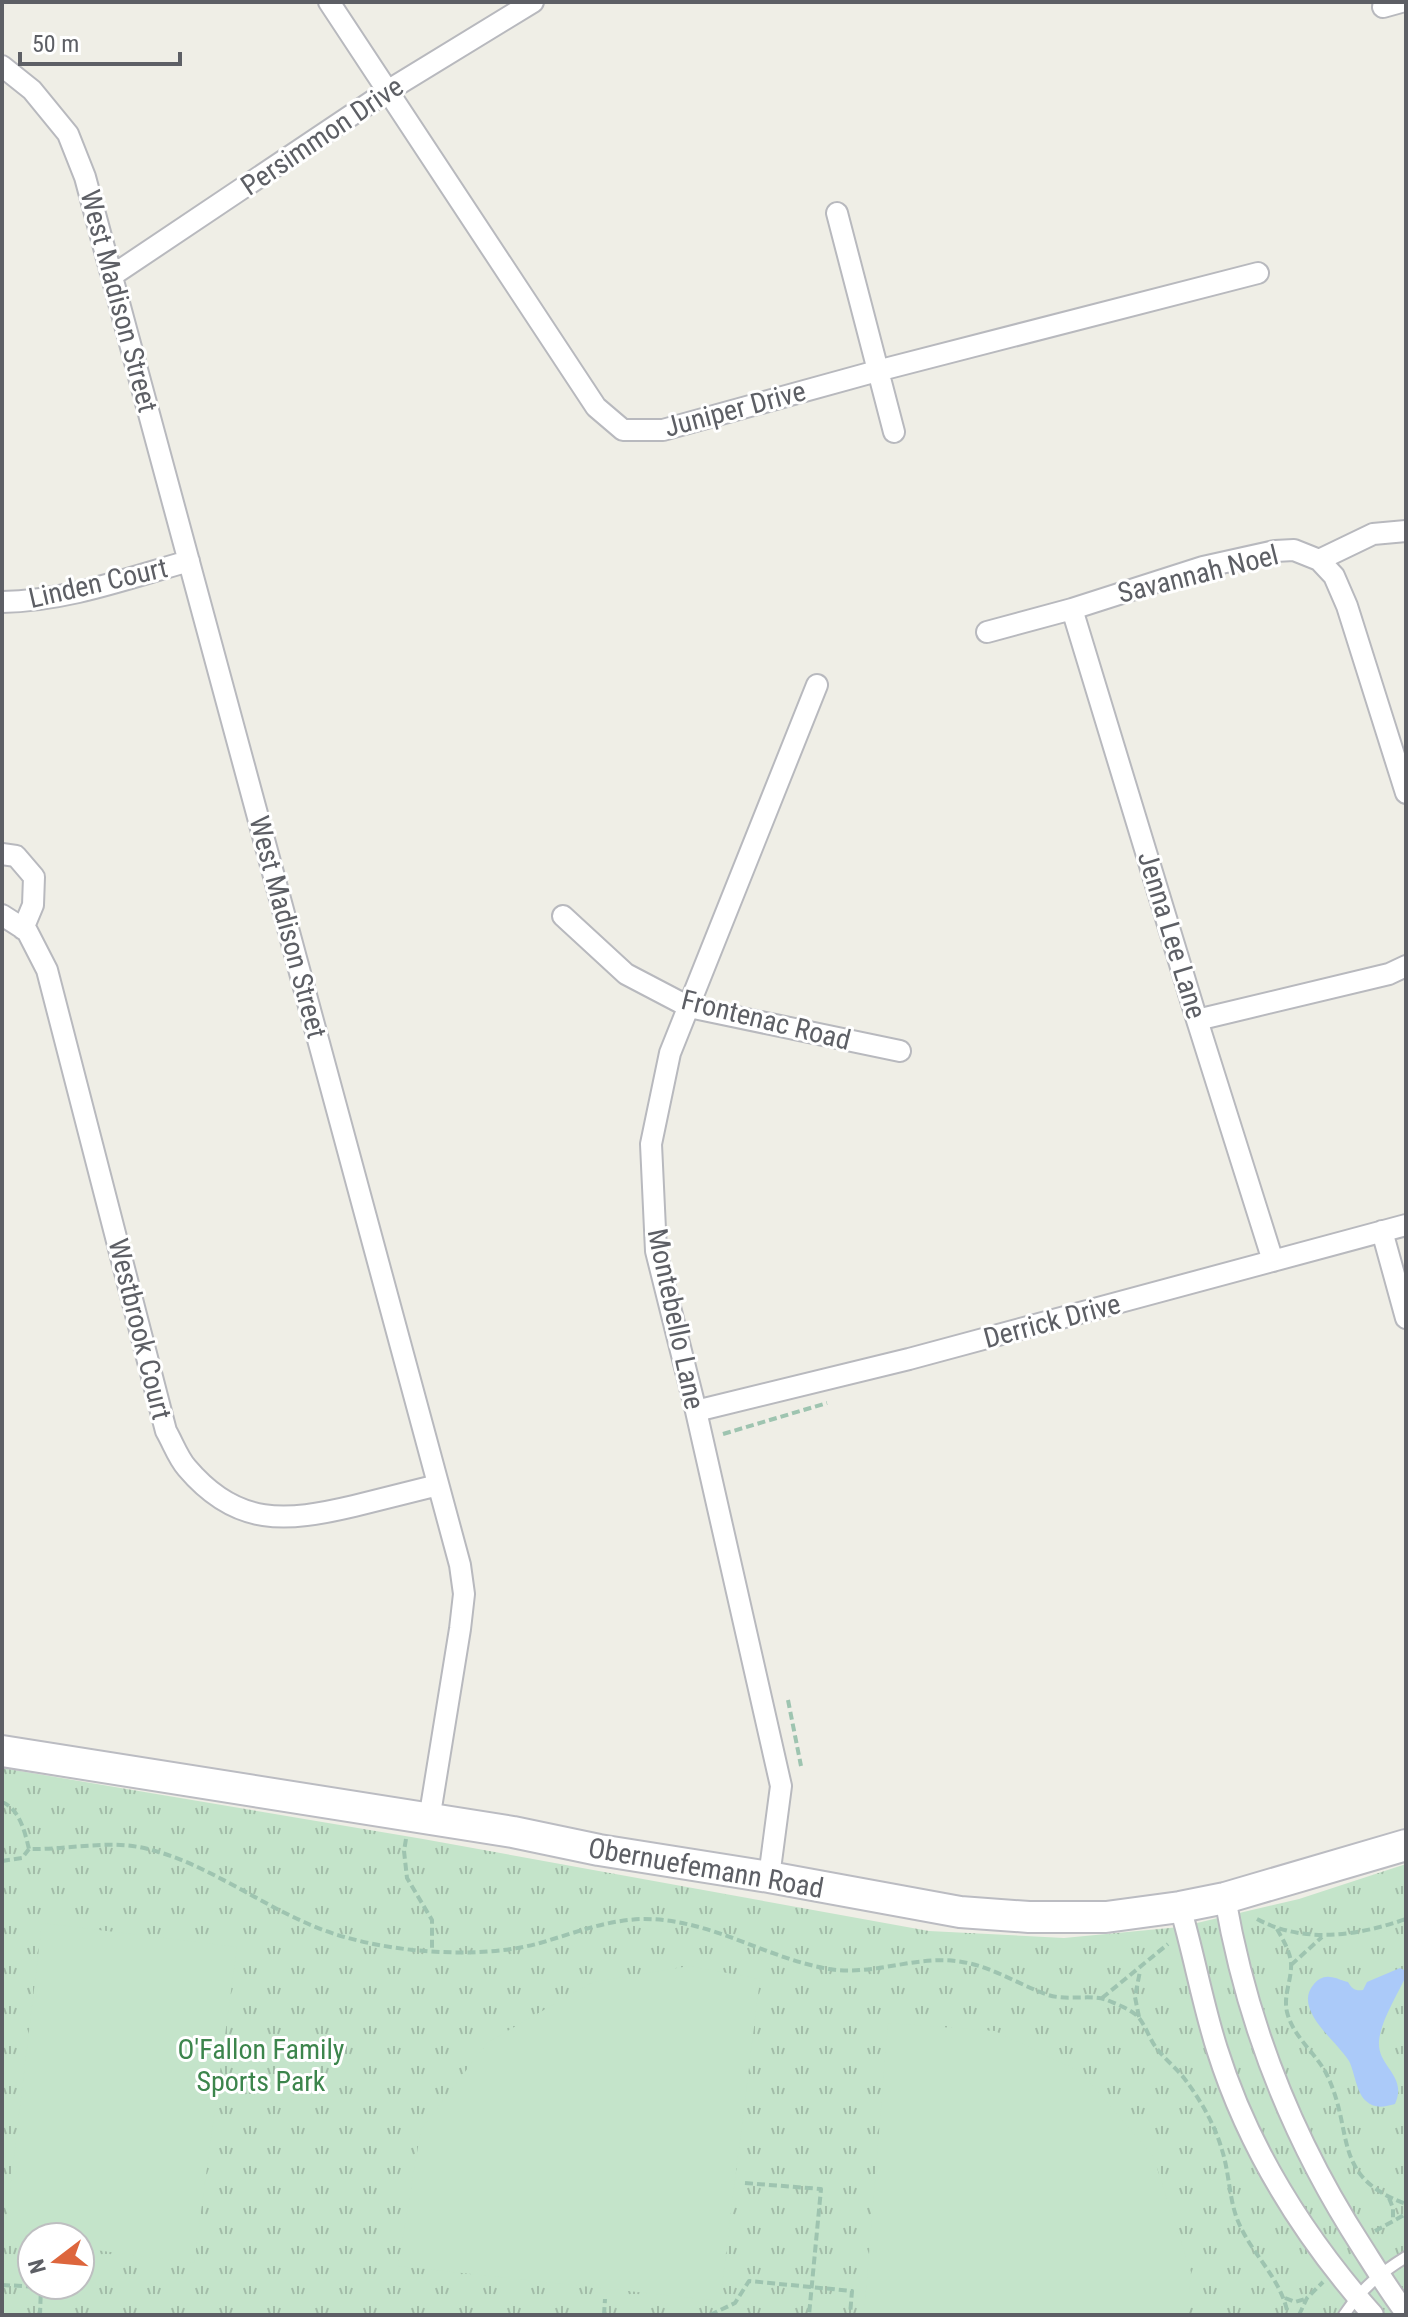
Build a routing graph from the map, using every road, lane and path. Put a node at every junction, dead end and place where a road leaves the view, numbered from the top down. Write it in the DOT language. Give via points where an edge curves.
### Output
graph roads {
  1 [pos="329,2"];
  2 [pos="533,2"];
  3 [pos="2,66"];
  4 [pos="389,90"];
  5 [pos="837,213"];
  6 [pos="1258,273"];
  7 [pos="113,275"];
  8 [pos="877,371"];
  9 [pos="894,432"];
  10 [pos="1406,531"];
  11 [pos="1319,560"];
  12 [pos="189,561"];
  13 [pos="3,604"];
  14 [pos="1072,609"];
  15 [pos="987,632"];
  16 [pos="817,685"];
  17 [pos="1406,793"];
  18 [pos="2,854"];
  19 [pos="2,915"];
  20 [pos="563,916"];
  21 [pos="23,929"];
  22 [pos="1406,966"];
  23 [pos="689,1007"];
  24 [pos="1197,1020"];
  25 [pos="900,1051"];
  26 [pos="1406,1225"];
  27 [pos="1382,1231"];
  28 [pos="1273,1261"];
  29 [pos="1406,1318"];
  30 [pos="827,1403"];
  31 [pos="696,1411"];
  32 [pos="722,1434"];
  33 [pos="438,1485"];
  34 [pos="788,1700"];
  35 [pos="2,1751"];
  36 [pos="801,1766"];
  37 [pos="2,1802"];
  38 [pos="418,1829"];
  39 [pos="1406,1845"];
  40 [pos="29,1849"];
  41 [pos="2,1861"];
  42 [pos="769,1877"];
  43 [pos="1225,1898"];
  44 [pos="1180,1907"];
  45 [pos="1257,1919"];
  46 [pos="1406,1919"];
  47 [pos="1277,1929"];
  48 [pos="1322,1937"];
  49 [pos="1170,1943"];
  50 [pos="432,1951"];
  51 [pos="1291,1965"];
  52 [pos="1140,1968"];
  53 [pos="1102,1998"];
  54 [pos="1139,2017"];
  55 [pos="745,2183"];
  56 [pos="1389,2198"];
  57 [pos="1406,2204"];
  58 [pos="1393,2220"];
  59 [pos="1406,2257"];
  60 [pos="1379,2274"];
  61 [pos="2,2285"];
  62 [pos="812,2287"];
  63 [pos="1356,2296"];
  64 [pos="1285,2298"];
  65 [pos="1307,2298"];
  66 [pos="605,2299"];
  67 [pos="1406,2313"];
  68 [pos="40,2315"];
  69 [pos="604,2315"];
  70 [pos="710,2315"];
  71 [pos="809,2315"];
  72 [pos="850,2315"];
  73 [pos="1288,2315"];
  74 [pos="1344,2315"];
  75 [pos="1373,2315"];
  1 -- 4 [label="street, Juniper Drive"];
  2 -- 4 [label="street, Persimmon Drive"];
  3 -- 7 [label="street, West Madison Street" via="32,90 68,134"];
  4 -- 7 [label="street, Persimmon Drive"];
  4 -- 8 [label="street, Juniper Drive" via="596,407 623,430 663,430"];
  5 -- 8 [label="street"];
  6 -- 8 [label="street, Juniper Drive"];
  7 -- 12 [label="street, West Madison Street"];
  8 -- 9 [label="street"];
  10 -- 11 [label="street, Savannah Noel" via="1373,534"];
  11 -- 14 [label="street, Savannah Noel" via="1294,550 1275,551 1203,567"];
  11 -- 17 [label="street" via="1334,576 1347,606"];
  12 -- 13 [label="street, Linden Court" via="65,596"];
  12 -- 33 [label="street, West Madison Street"];
  14 -- 15 [label="street, Savannah Noel"];
  14 -- 24 [label="street, Jenna Lee Lane"];
  16 -- 23 [label="street, Montebello Lane"];
  18 -- 21 [label="street" via="16,856 34,877 33,905"];
  19 -- 21 [label="street, Westbrook Court"];
  20 -- 23 [label="street, Frontenac Road" via="626,974"];
  21 -- 33 [label="street, Westbrook Court" via="47,970 166,1431 185,1466 214,1495 245,1511 279,1519"];
  22 -- 24 [label="street"];
  23 -- 25 [label="street, Frontenac Road"];
  23 -- 31 [label="street, Montebello Lane" via="670,1053 651,1144 656,1251"];
  24 -- 28 [label="street, Jenna Lee Lane"];
  26 -- 27 [label="street, Derrick Drive"];
  27 -- 28 [label="street, Derrick Drive"];
  27 -- 29 [label="street"];
  28 -- 31 [label="street, Derrick Drive"];
  30 -- 32 [label="path"];
  31 -- 42 [label="street, Montebello Lane" via="781,1786"];
  33 -- 38 [label="street, West Madison Street" via="464,1594"];
  34 -- 36 [label="path"];
  35 -- 38 [label="street, Obernuefemann Road"];
  37 -- 40 [label="path" via="10,1805 23,1827"];
  38 -- 42 [label="street, Obernuefemann Road" via="513,1832"];
  38 -- 50 [label="path" via="404,1851 407,1878 432,1920"];
  39 -- 43 [label="street, Obernuefemann Road"];
  40 -- 41 [label="path" via="22,1858"];
  40 -- 50 [label="path" via="114,1844 145,1848 179,1858 306,1923 374,1943"];
  42 -- 44 [label="street, Obernuefemann Road" via="960,1912 1106,1917"];
  43 -- 44 [label="street, Obernuefemann Road"];
  43 -- 60 [label="street" via="1245,1992 1270,2071 1322,2183"];
  44 -- 63 [label="street" via="1217,2049 1252,2137 1292,2209"];
  45 -- 47 [label="path"];
  46 -- 48 [label="path"];
  47 -- 48 [label="path"];
  47 -- 51 [label="path"];
  48 -- 51 [label="path"];
  49 -- 52 [label="path"];
  50 -- 53 [label="path" via="488,1952 608,1923 670,1919 832,1970 957,1961 987,1968 1050,1996"];
  51 -- 56 [label="path" via="1285,1993 1292,2027 1326,2073 1358,2172"];
  52 -- 53 [label="path"];
  52 -- 54 [label="path" via="1135,1997"];
  53 -- 54 [label="path"];
  54 -- 64 [label="path" via="1147,2036 1182,2075 1210,2120 1245,2237"];
  55 -- 62 [label="path" via="821,2189"];
  56 -- 57 [label="path"];
  56 -- 58 [label="path"];
  59 -- 60 [label="lane"];
  60 -- 63 [label="lane"];
  60 -- 67 [label="street"];
  61 -- 68 [label="path" via="41,2287"];
  62 -- 70 [label="path" via="749,2281 735,2303"];
  62 -- 71 [label="path"];
  62 -- 72 [label="path" via="852,2291"];
  63 -- 74 [label="lane"];
  63 -- 75 [label="street"];
  64 -- 65 [label="path"];
  64 -- 73 [label="path"];
  66 -- 69 [label="path"];
}
